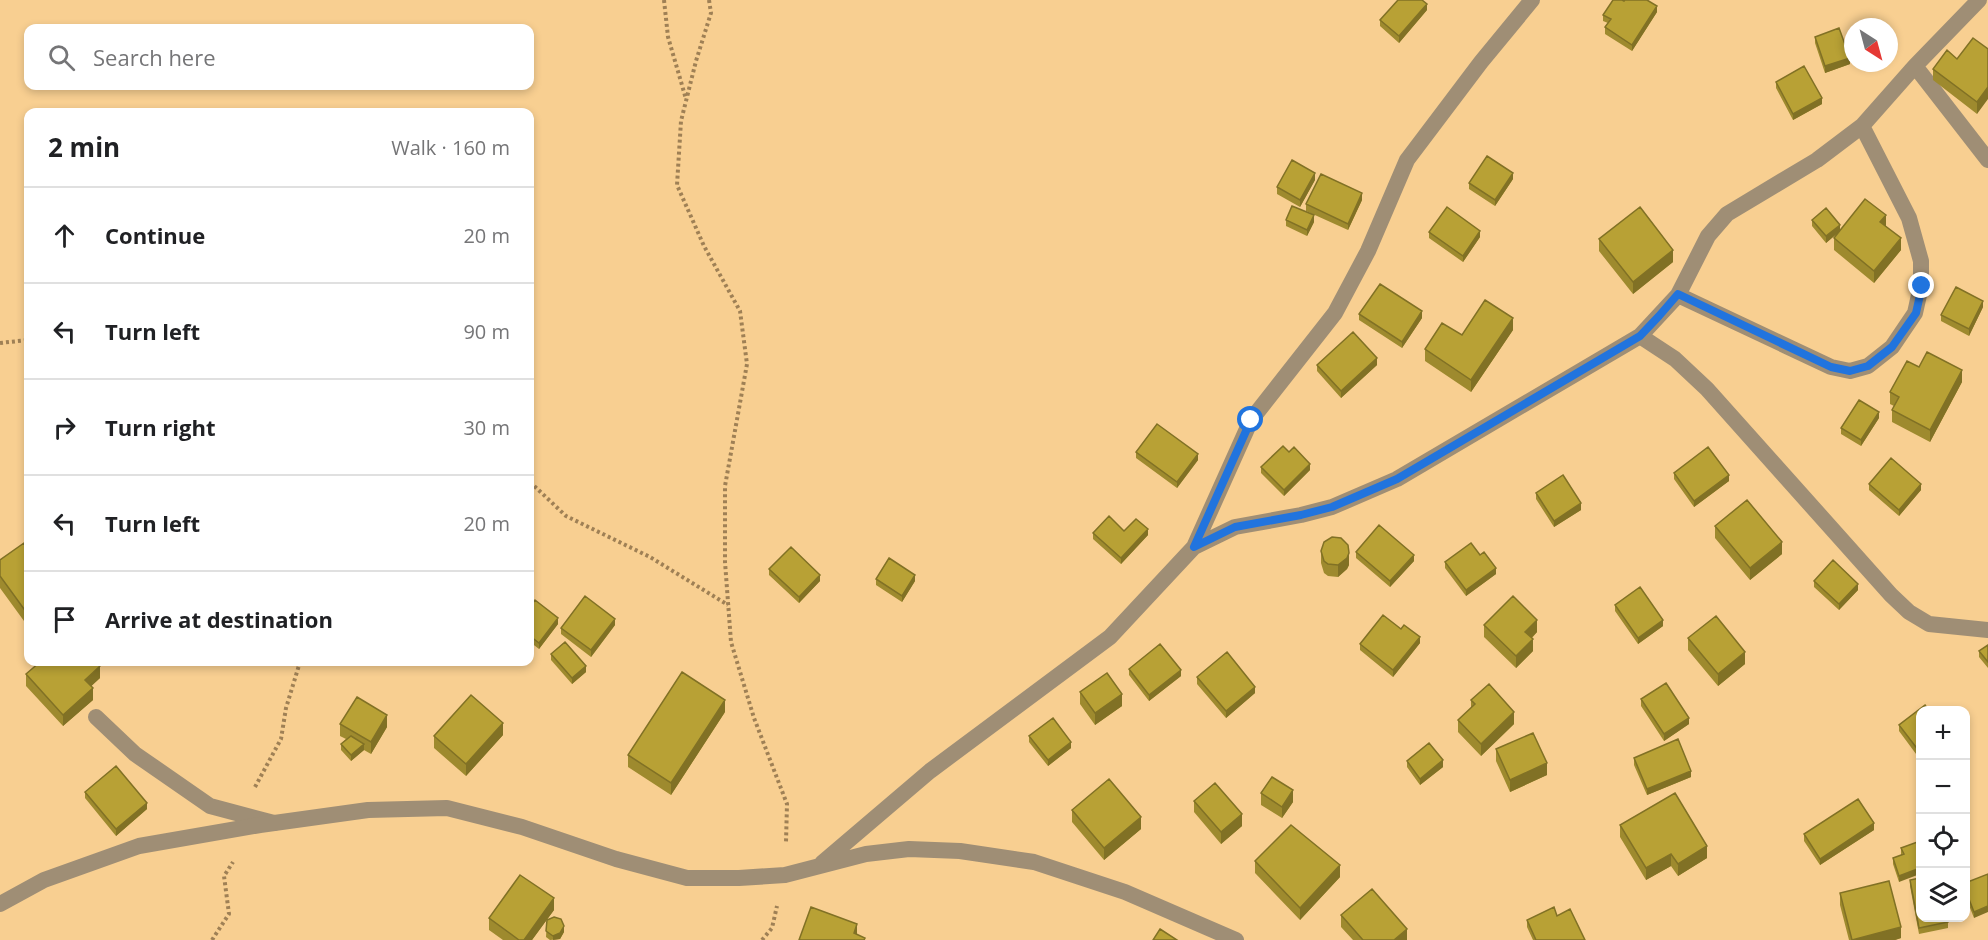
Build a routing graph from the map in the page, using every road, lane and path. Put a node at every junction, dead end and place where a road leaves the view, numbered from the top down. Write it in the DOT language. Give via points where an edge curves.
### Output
graph roads {
  1 [pos="664,0"];
  2 [pos="709,0"];
  3 [pos="1532,0"];
  4 [pos="1979,0"];
  5 [pos="1915,66"];
  6 [pos="686,99"];
  7 [pos="1862,126"];
  8 [pos="1988,160"];
  9 [pos="1678,294"];
  10 [pos="1640,336"];
  11 [pos="24,340"];
  12 [pos="0,343"];
  13 [pos="534,486"];
  14 [pos="1194,547"];
  15 [pos="728,605"];
  16 [pos="1988,630"];
  17 [pos="299,666"];
  18 [pos="96,717"];
  19 [pos="239,814"];
  20 [pos="267,824"];
  21 [pos="817,867"];
  22 [pos="785,875"];
  23 [pos="0,904"];
  24 [pos="212,940"];
  25 [pos="1236,940"];
  1 -- 6 [label="path" via="668,37"];
  2 -- 6 [label="path" via="711,13"];
  3 -- 14 [label="street" via="1407,160 1368,251 1335,313 1251,420"];
  4 -- 5 [label="street"];
  5 -- 7 [label="street"];
  5 -- 8 [label="street"];
  6 -- 15 [label="path" via="677,185 704,246 740,311 747,364 725,486"];
  7 -- 9 [label="street" via="1816,160 1727,214 1708,236"];
  7 -- 9 [label="street" via="1910,218 1921,261 1922,286 1916,313 1892,347 1868,366 1850,371 1831,367"];
  9 -- 10 [label="street"];
  10 -- 14 [label="street" via="1397,479 1332,507 1235,527"];
  10 -- 16 [label="street" via="1675,359 1707,389 1909,612 1929,624"];
  11 -- 12 [label="path"];
  13 -- 15 [label="path" via="566,516 650,557"];
  14 -- 21 [label="street" via="1110,637 930,771"];
  15 -- 22 [label="path" via="731,642 754,718 787,804"];
  17 -- 19 [label="path" via="281,739"];
  18 -- 19 [label="street" via="135,754 210,806"];
  19 -- 20 [label="street"];
  20 -- 22 [label="street" via="368,810 447,808 687,878"];
  20 -- 23 [label="street" via="139,846 44,880"];
  20 -- 24 [label="path" via="224,876 229,914"];
  21 -- 22 [label="street"];
  21 -- 25 [label="street" via="866,854 909,849 960,851 1034,862 1125,892"];
}
